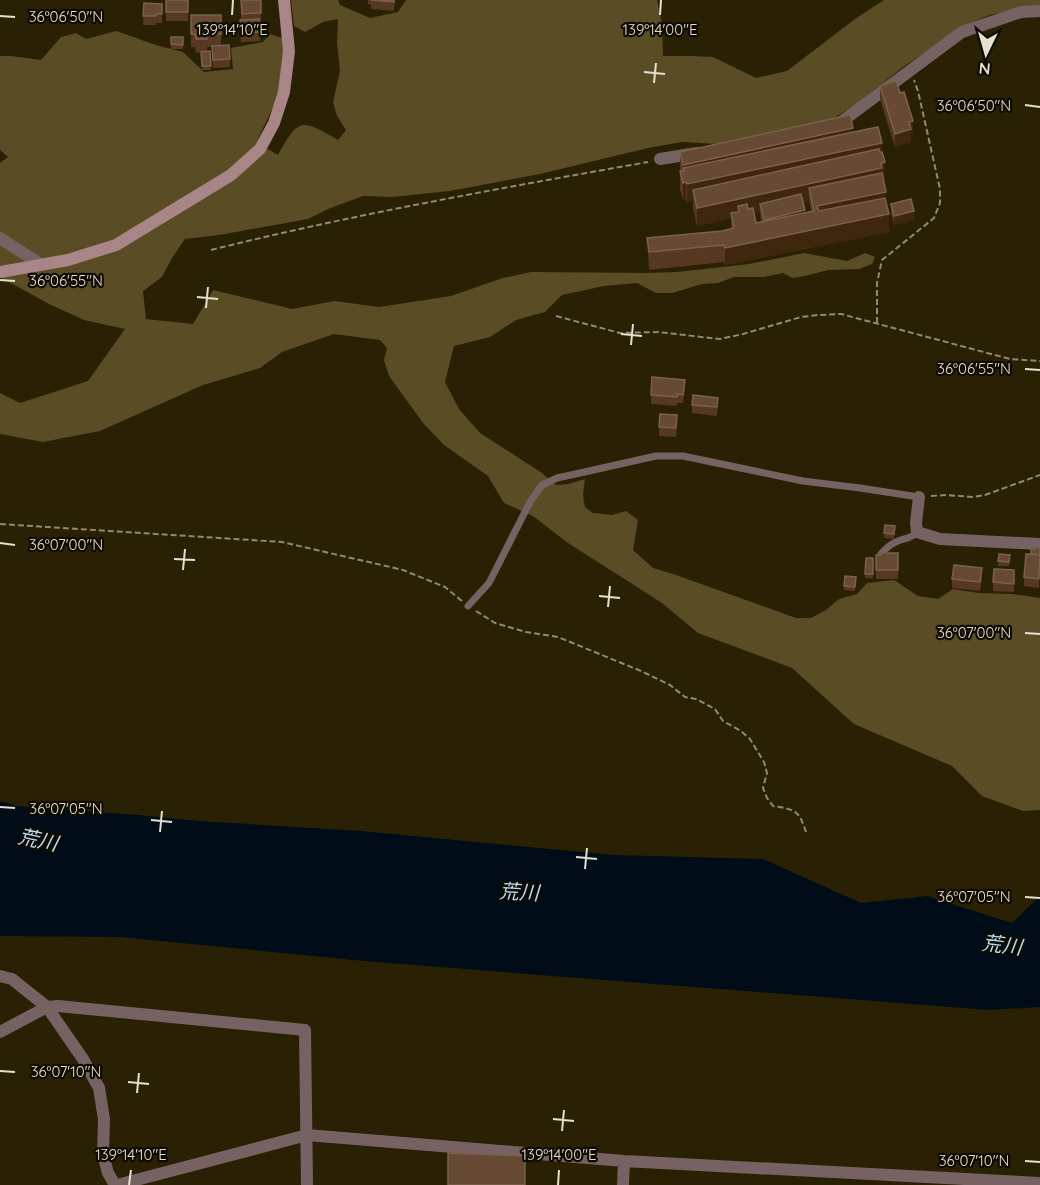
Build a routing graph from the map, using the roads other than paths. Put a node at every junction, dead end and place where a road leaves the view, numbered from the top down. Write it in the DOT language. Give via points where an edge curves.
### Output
graph roads {
  1 [pos="284,0"];
  2 [pos="1040,11"];
  3 [pos="822,130"];
  4 [pos="706,151"];
  5 [pos="660,159"];
  6 [pos="0,238"];
  7 [pos="40,264"];
  8 [pos="0,272"];
  9 [pos="919,497"];
  10 [pos="917,532"];
  11 [pos="1040,544"];
  12 [pos="880,554"];
  13 [pos="468,606"];
  14 [pos="0,976"];
  15 [pos="47,1007"];
  16 [pos="0,1032"];
  17 [pos="307,1134"];
  18 [pos="624,1161"];
  19 [pos="1040,1182"];
  20 [pos="116,1185"];
  21 [pos="307,1185"];
  22 [pos="622,1185"];
  1 -- 7 [label="street" via="289,51 284,92 260,149 231,175 116,245"];
  2 -- 3 [label="street" via="1021,12 962,32 837,126"];
  4 -- 5 [label="street"];
  6 -- 7 [label="street"];
  7 -- 8 [label="street"];
  9 -- 10 [label="street"];
  9 -- 13 [label="lane" via="803,482 683,456 656,456 580,472 542,485 489,583"];
  10 -- 11 [label="street" via="940,539"];
  10 -- 12 [label="lane"];
  14 -- 15 [label="street" via="12,979"];
  15 -- 16 [label="street"];
  15 -- 17 [label="street" via="305,1030"];
  15 -- 20 [label="street" via="99,1088 104,1119 103,1154"];
  17 -- 18 [label="street"];
  17 -- 20 [label="street"];
  17 -- 21 [label="street"];
  18 -- 19 [label="street"];
  18 -- 22 [label="street"];
}
